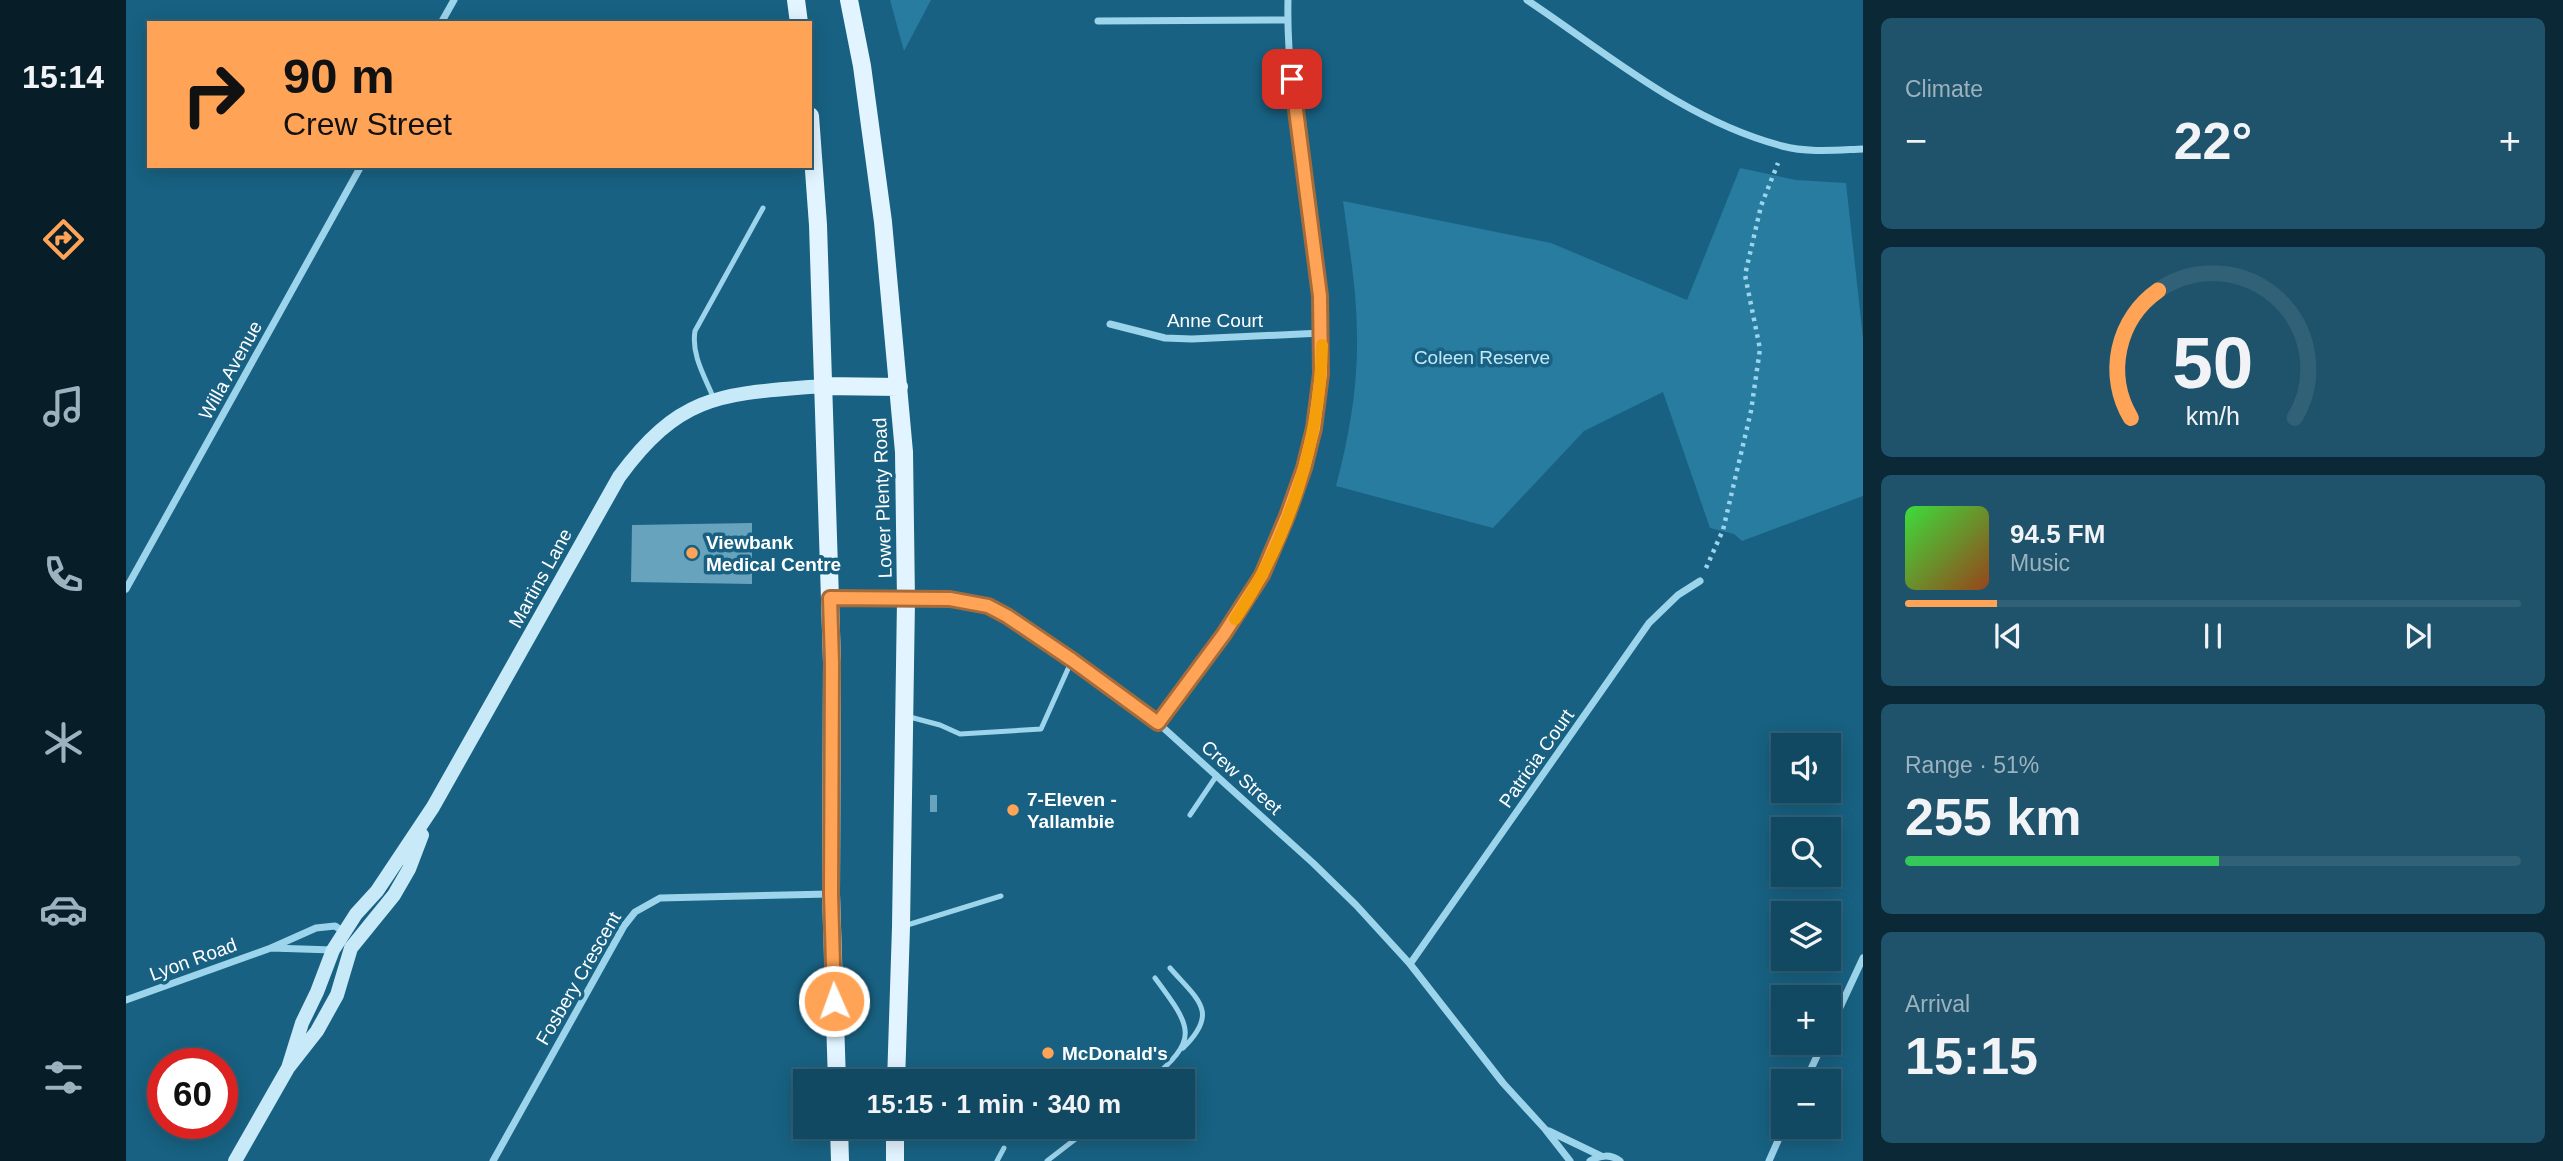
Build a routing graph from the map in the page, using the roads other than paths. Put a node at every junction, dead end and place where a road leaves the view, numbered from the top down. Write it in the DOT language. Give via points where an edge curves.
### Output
graph roads {
  1 [pos="454,0"];
  2 [pos="796,0"];
  3 [pos="849,0"];
  4 [pos="1288,0"];
  5 [pos="1527,0"];
  6 [pos="1288,20"];
  7 [pos="442,21"];
  8 [pos="799,21"];
  9 [pos="1098,21"];
  10 [pos="812,143"];
  11 [pos="1863,149"];
  12 [pos="360,168"];
  13 [pos="763,208"];
  14 [pos="1110,324"];
  15 [pos="1322,333"];
  16 [pos="823,386"];
  17 [pos="899,387"];
  18 [pos="714,398"];
  19 [pos="1700,581"];
  20 [pos="126,589"];
  21 [pos="830,598"];
  22 [pos="906,600"];
  23 [pos="1072,660"];
  24 [pos="903,716"];
  25 [pos="1158,723"];
  26 [pos="1217,775"];
  27 [pos="433,807"];
  28 [pos="1190,815"];
  29 [pos="831,894"];
  30 [pos="1001,896"];
  31 [pos="901,927"];
  32 [pos="344,932"];
  33 [pos="271,948"];
  34 [pos="351,948"];
  35 [pos="333,950"];
  36 [pos="1863,958"];
  37 [pos="1410,964"];
  38 [pos="1170,968"];
  39 [pos="1155,978"];
  40 [pos="126,1000"];
  41 [pos="1841,1005"];
  42 [pos="1184,1048"];
  43 [pos="288,1068"];
  44 [pos="837,1069"];
  45 [pos="896,1069"];
  46 [pos="1164,1069"];
  47 [pos="1545,1129"];
  48 [pos="839,1139"];
  49 [pos="895,1139"];
  50 [pos="1075,1139"];
  51 [pos="1779,1139"];
  52 [pos="1004,1148"];
  53 [pos="1601,1156"];
  54 [pos="235,1161"];
  55 [pos="493,1161"];
  56 [pos="840,1161"];
  57 [pos="895,1161"];
  58 [pos="997,1161"];
  59 [pos="1047,1161"];
  60 [pos="1570,1161"];
  61 [pos="1590,1161"];
  62 [pos="1620,1161"];
  63 [pos="1769,1161"];
  1 -- 7 [label="street"];
  2 -- 8 [label="main road"];
  3 -- 17 [label="main road, Lower Plenty Road" via="883,222"];
  4 -- 6 [label="street"];
  5 -- 11 [label="street" via="1674,101 1744,133 1784,147"];
  6 -- 9 [label="street"];
  6 -- 15 [label="street"];
  10 -- 16 [label="main road"];
  12 -- 20 [label="street, Willa Avenue"];
  13 -- 18 [label="lane" via="695,331 695,354"];
  14 -- 15 [label="street, Anne Court" via="1178,338"];
  15 -- 25 [label="street" via="1314,428 1271,557 1252,594"];
  16 -- 17 [label="main road"];
  16 -- 18 [label="street, Martins Lane"];
  16 -- 21 [label="main road"];
  17 -- 22 [label="main road, Lower Plenty Road"];
  18 -- 27 [label="street, Martins Lane" via="686,410 660,429 619,477"];
  19 -- 37 [label="street, Patricia Court" via="1649,623"];
  21 -- 22 [label="street, Crew Street"];
  21 -- 29 [label="main road"];
  22 -- 23 [label="street, Crew Street" via="950,599 988,606"];
  22 -- 24 [label="main road, Lower Plenty Road"];
  23 -- 24 [label="lane" via="1041,729 960,734"];
  23 -- 25 [label="street, Crew Street"];
  24 -- 31 [label="main road, Lower Plenty Road"];
  25 -- 26 [label="street, Crew Street"];
  26 -- 28 [label="lane"];
  26 -- 37 [label="street, Crew Street" via="1322,871"];
  27 -- 32 [label="street, Martins Lane"];
  27 -- 34 [label="street, Martins Lane" via="394,895"];
  29 -- 44 [label="main road"];
  29 -- 55 [label="street, Fosbery Crescent" via="683,895 660,898 635,912"];
  30 -- 31 [label="lane"];
  31 -- 45 [label="main road, Lower Plenty Road"];
  32 -- 33 [label="street, Lyon Road" via="335,926 316,928"];
  32 -- 34 [label="street"];
  32 -- 35 [label="street, Martins Lane"];
  33 -- 35 [label="street, Lyon Road"];
  33 -- 40 [label="street, Lyon Road"];
  34 -- 35 [label="street, Lyon Road"];
  34 -- 43 [label="street, Martins Lane" via="337,995"];
  35 -- 43 [label="street, Martins Lane"];
  36 -- 41 [label="street"];
  37 -- 47 [label="street, Crew Street"];
  38 -- 42 [label="lane" via="1203,1012 1199,1033"];
  39 -- 42 [label="lane" via="1183,1020"];
  42 -- 46 [label="lane"];
  43 -- 54 [label="street, Martins Lane"];
  47 -- 53 [label="street, Crew Street"];
  47 -- 60 [label="street, Crew Street"];
  48 -- 56 [label="main road"];
  49 -- 57 [label="main road"];
  50 -- 59 [label="lane"];
  51 -- 63 [label="street"];
  52 -- 58 [label="lane"];
  53 -- 61 [label="street"];
  53 -- 62 [label="street, Crew Street"];
}
